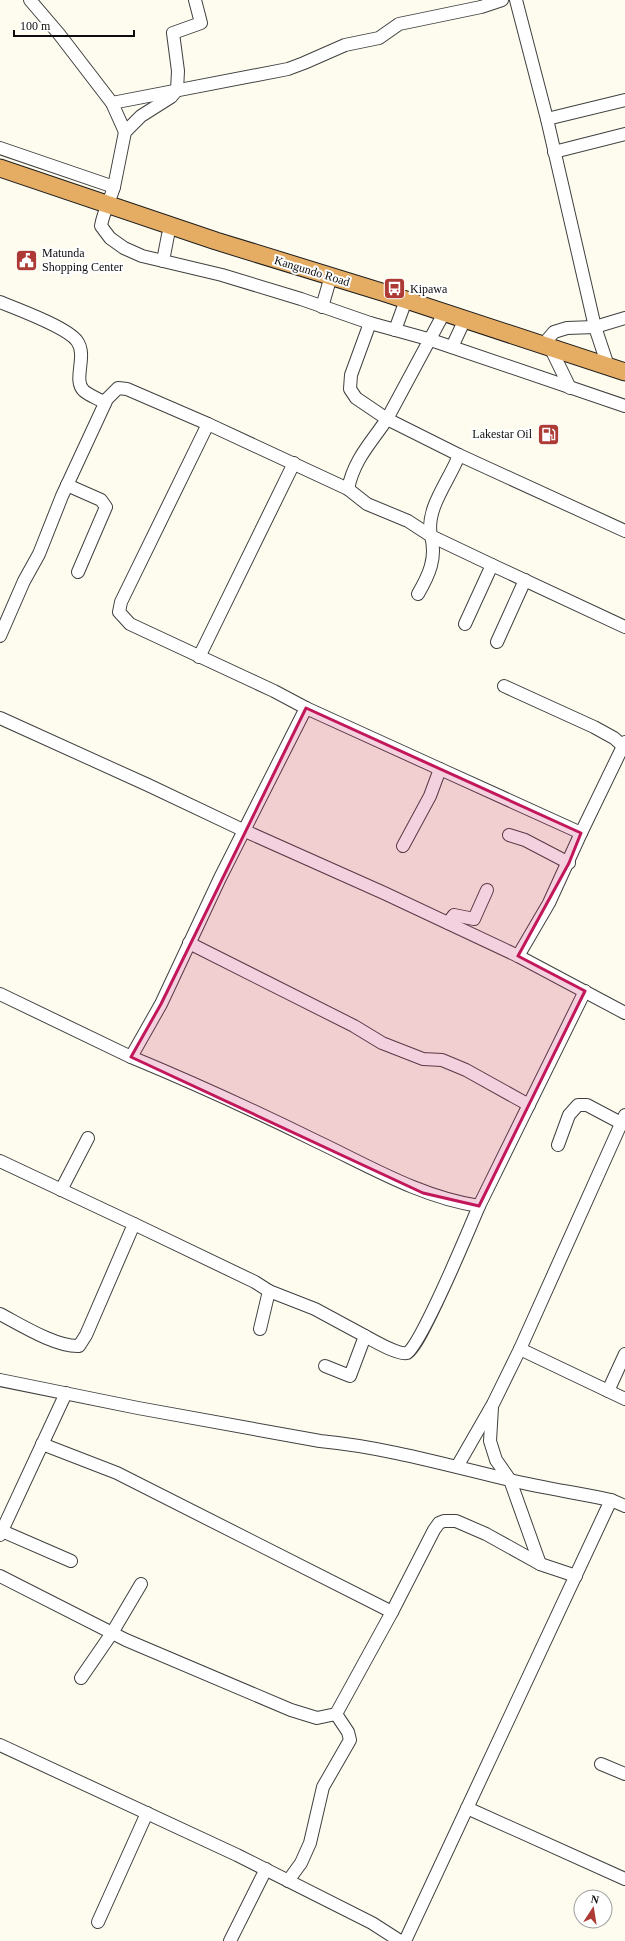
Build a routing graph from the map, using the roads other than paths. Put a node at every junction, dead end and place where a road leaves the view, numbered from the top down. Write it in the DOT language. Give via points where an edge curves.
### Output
graph roads {
  1 [pos="30,0"];
  2 [pos="43,0"];
  3 [pos="195,0"];
  4 [pos="502,0"];
  5 [pos="516,0"];
  6 [pos="50,24"];
  7 [pos="177,90"];
  8 [pos="625,100"];
  9 [pos="112,103"];
  10 [pos="547,119"];
  11 [pos="125,132"];
  12 [pos="625,134"];
  13 [pos="0,148"];
  14 [pos="554,152"];
  15 [pos="0,168"];
  16 [pos="114,187"];
  17 [pos="109,205"];
  18 [pos="172,226"];
  19 [pos="163,261"];
  20 [pos="331,276"];
  21 [pos="406,300"];
  22 [pos="0,302"];
  23 [pos="322,307"];
  24 [pos="444,313"];
  25 [pos="625,318"];
  26 [pos="465,320"];
  27 [pos="370,323"];
  28 [pos="595,327"];
  29 [pos="395,330"];
  30 [pos="428,339"];
  31 [pos="452,347"];
  32 [pos="547,347"];
  33 [pos="608,366"];
  34 [pos="625,372"];
  35 [pos="570,388"];
  36 [pos="105,403"];
  37 [pos="625,406"];
  38 [pos="387,419"];
  39 [pos="208,424"];
  40 [pos="459,455"];
  41 [pos="294,463"];
  42 [pos="67,485"];
  43 [pos="348,489"];
  44 [pos="625,531"];
  45 [pos="431,536"];
  46 [pos="492,565"];
  47 [pos="78,572"];
  48 [pos="525,580"];
  49 [pos="418,594"];
  50 [pos="465,624"];
  51 [pos="625,627"];
  52 [pos="0,636"];
  53 [pos="497,642"];
  54 [pos="199,657"];
  55 [pos="504,686"];
  56 [pos="306,708"];
  57 [pos="0,718"];
  58 [pos="624,744"];
  59 [pos="440,769"];
  60 [pos="245,831"];
  61 [pos="581,833"];
  62 [pos="509,835"];
  63 [pos="403,846"];
  64 [pos="569,862"];
  65 [pos="487,890"];
  66 [pos="448,923"];
  67 [pos="189,943"];
  68 [pos="518,956"];
  69 [pos="585,992"];
  70 [pos="0,994"];
  71 [pos="625,1013"];
  72 [pos="131,1057"];
  73 [pos="529,1106"];
  74 [pos="623,1119"];
  75 [pos="88,1138"];
  76 [pos="558,1145"];
  77 [pos="0,1161"];
  78 [pos="61,1190"];
  79 [pos="479,1206"];
  80 [pos="134,1224"];
  81 [pos="269,1291"];
  82 [pos="0,1314"];
  83 [pos="260,1329"];
  84 [pos="365,1336"];
  85 [pos="520,1349"];
  86 [pos="625,1354"];
  87 [pos="325,1366"];
  88 [pos="0,1380"];
  89 [pos="608,1391"];
  90 [pos="66,1393"];
  91 [pos="625,1399"];
  92 [pos="493,1404"];
  93 [pos="42,1444"];
  94 [pos="458,1466"];
  95 [pos="510,1480"];
  96 [pos="611,1500"];
  97 [pos="625,1506"];
  98 [pos="2,1526"];
  99 [pos="70,1561"];
  100 [pos="540,1564"];
  101 [pos="0,1576"];
  102 [pos="576,1576"];
  103 [pos="141,1584"];
  104 [pos="392,1612"];
  105 [pos="112,1633"];
  106 [pos="81,1678"];
  107 [pos="336,1714"];
  108 [pos="0,1745"];
  109 [pos="601,1764"];
  110 [pos="625,1774"];
  111 [pos="467,1808"];
  112 [pos="147,1813"];
  113 [pos="266,1869"];
  114 [pos="625,1879"];
  115 [pos="288,1880"];
  116 [pos="98,1922"];
  117 [pos="230,1941"];
  118 [pos="400,1941"];
  119 [pos="405,1941"];
  1 -- 6 [label="street"];
  2 -- 6 [label="street"];
  3 -- 7 [label="street" via="201,23 173,34 178,71"];
  4 -- 7 [label="street" via="481,7 398,24 379,38 345,45 288,69"];
  5 -- 10 [label="street"];
  6 -- 9 [label="street"];
  7 -- 9 [label="street"];
  7 -- 11 [label="street" via="141,116"];
  8 -- 10 [label="street"];
  9 -- 11 [label="street"];
  10 -- 14 [label="street"];
  11 -- 16 [label="street"];
  12 -- 14 [label="street"];
  13 -- 16 [label="street"];
  14 -- 28 [label="street"];
  15 -- 17 [label="highway, Kangundo Road"];
  16 -- 17 [label="street"];
  17 -- 18 [label="highway, Kangundo Road"];
  17 -- 19 [label="street" via="102,218 103,231 133,253"];
  18 -- 19 [label="street"];
  18 -- 20 [label="highway, Kangundo Road"];
  19 -- 23 [label="street" via="222,275"];
  20 -- 21 [label="highway, Kangundo Road"];
  20 -- 23 [label="street"];
  21 -- 24 [label="highway, Kangundo Road"];
  21 -- 29 [label="street"];
  22 -- 36 [label="street" via="57,327 76,339 81,348 80,382 83,390"];
  23 -- 27 [label="street"];
  24 -- 26 [label="highway, Kangundo Road"];
  24 -- 30 [label="street"];
  25 -- 28 [label="street"];
  26 -- 31 [label="street"];
  26 -- 32 [label="highway, Kangundo Road"];
  27 -- 29 [label="street"];
  27 -- 38 [label="street" via="351,375 350,389 356,398"];
  28 -- 32 [label="street" via="567,328 554,332"];
  28 -- 33 [label="street"];
  29 -- 30 [label="street"];
  30 -- 31 [label="street"];
  30 -- 38 [label="street"];
  31 -- 35 [label="street"];
  32 -- 33 [label="highway, Kangundo Road"];
  32 -- 35 [label="street"];
  33 -- 34 [label="highway, Kangundo Road"];
  35 -- 37 [label="street"];
  36 -- 39 [label="street" via="111,393 118,388 127,389"];
  36 -- 42 [label="street"];
  38 -- 40 [label="street"];
  38 -- 43 [label="street" via="357,462"];
  39 -- 41 [label="street"];
  39 -- 54 [label="street" via="118,612 130,624"];
  40 -- 44 [label="street"];
  40 -- 45 [label="street" via="431,517"];
  41 -- 43 [label="street"];
  41 -- 54 [label="street"];
  42 -- 47 [label="street" via="101,500 106,507"];
  42 -- 52 [label="street" via="39,554"];
  43 -- 45 [label="street" via="367,504 408,521"];
  45 -- 46 [label="street"];
  45 -- 49 [label="street" via="433,558"];
  46 -- 48 [label="street"];
  46 -- 50 [label="street"];
  48 -- 51 [label="street"];
  48 -- 53 [label="street"];
  54 -- 56 [label="street"];
  55 -- 58 [label="street" via="594,727"];
  56 -- 59 [label="street"];
  56 -- 60 [label="street"];
  57 -- 60 [label="street"];
  58 -- 61 [label="street"];
  59 -- 61 [label="street"];
  59 -- 63 [label="street" via="430,796"];
  60 -- 66 [label="street"];
  60 -- 67 [label="street"];
  61 -- 64 [label="street"];
  62 -- 64 [label="street" via="530,842"];
  64 -- 68 [label="street"];
  65 -- 66 [label="street" via="474,919 454,915"];
  66 -- 68 [label="street"];
  67 -- 72 [label="street" via="161,1004"];
  67 -- 73 [label="street" via="354,1026 382,1043 423,1059 442,1060 466,1070"];
  68 -- 69 [label="street"];
  69 -- 71 [label="street"];
  69 -- 73 [label="street"];
  70 -- 72 [label="street"];
  72 -- 79 [label="street" via="180,1077 424,1193"];
  73 -- 79 [label="street"];
  74 -- 76 [label="street" via="587,1105 578,1105 569,1115"];
  74 -- 85 [label="street"];
  75 -- 78 [label="street"];
  77 -- 78 [label="street"];
  78 -- 80 [label="street"];
  79 -- 84 [label="street" via="434,1309 418,1343 411,1351 399,1353"];
  80 -- 81 [label="street" via="256,1282"];
  80 -- 82 [label="street" via="79,1346 58,1342"];
  81 -- 83 [label="street"];
  81 -- 84 [label="street" via="315,1309"];
  84 -- 87 [label="street" via="350,1376"];
  85 -- 89 [label="street"];
  85 -- 92 [label="street"];
  86 -- 89 [label="street"];
  88 -- 90 [label="street"];
  89 -- 91 [label="street"];
  90 -- 93 [label="street"];
  90 -- 94 [label="street"];
  92 -- 94 [label="street"];
  92 -- 95 [label="street" via="490,1441 496,1460"];
  93 -- 98 [label="street"];
  93 -- 104 [label="street" via="117,1473"];
  94 -- 95 [label="street"];
  95 -- 96 [label="street"];
  95 -- 100 [label="street"];
  96 -- 97 [label="street"];
  96 -- 102 [label="street"];
  98 -- 99 [label="street"];
  100 -- 102 [label="street"];
  100 -- 104 [label="street" via="486,1534 456,1521 444,1521 434,1530"];
  101 -- 105 [label="street"];
  102 -- 111 [label="street"];
  103 -- 105 [label="street"];
  104 -- 107 [label="street"];
  105 -- 106 [label="street"];
  105 -- 107 [label="street" via="291,1710 317,1718"];
  107 -- 115 [label="street" via="348,1732 350,1740 323,1787 310,1843 302,1863"];
  108 -- 112 [label="street"];
  109 -- 110 [label="street"];
  111 -- 114 [label="street"];
  111 -- 119 [label="street"];
  112 -- 113 [label="street"];
  112 -- 116 [label="street"];
  113 -- 115 [label="street"];
  113 -- 117 [label="street"];
  115 -- 118 [label="street" via="372,1923"];
}
